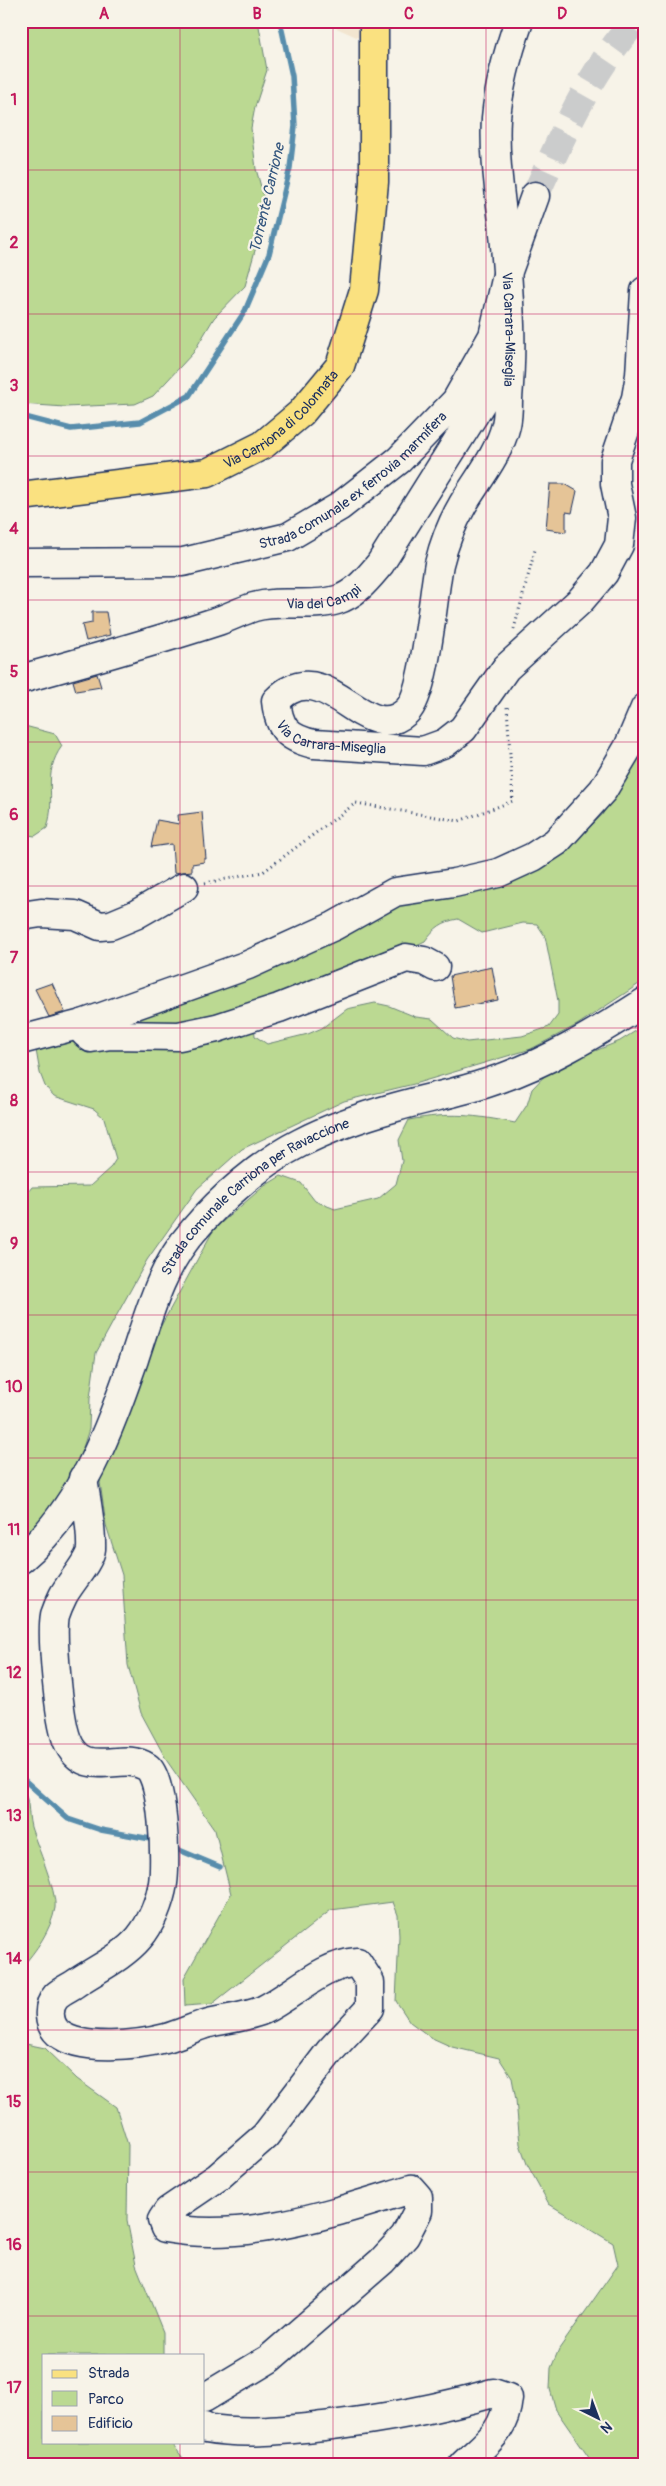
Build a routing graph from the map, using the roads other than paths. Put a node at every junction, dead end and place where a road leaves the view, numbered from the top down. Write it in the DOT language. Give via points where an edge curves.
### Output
graph roads {
  1 [pos="374,21"];
  2 [pos="519,21"];
  3 [pos="535,196"];
  4 [pos="508,271"];
  5 [pos="645,291"];
  6 [pos="511,356"];
  7 [pos="21,496"];
  8 [pos="21,562"];
  9 [pos="21,679"];
  10 [pos="645,708"];
  11 [pos="184,887"];
  12 [pos="21,916"];
  13 [pos="435,968"];
  14 [pos="645,1002"];
  15 [pos="82,1024"];
  16 [pos="21,1040"];
  17 [pos="84,1478"];
  18 [pos="21,1559"];
  19 [pos="205,2397"];
  20 [pos="205,2427"];
  21 [pos="463,2465"];
  1 -- 7 [label="main road, Via Carriona di Colonnata" via="374,182 364,290 340,366 301,413 263,445 207,473"];
  2 -- 4 [label="street, Via Carrara-Miseglia" via="502,80 496,118"];
  3 -- 4 [label="street, Strada comunale ex ferrovia marmifera"];
  4 -- 6 [label="street, Via Carrara-Miseglia"];
  4 -- 8 [label="street, Strada comunale ex ferrovia marmifera" via="493,336 456,402 399,460 339,508 288,537 183,562"];
  5 -- 6 [label="street, Via Carrara-Miseglia" via="636,398 615,460 615,484 622,518 619,545 604,573 580,601 506,668 463,729 445,743 423,751 399,751 301,742 288,734 278,719 276,700 289,690 304,685 322,687 363,715 376,719 394,719 410,709 415,701 427,650 439,564 447,537 462,506 495,454 506,424"];
  6 -- 9 [label="street, Via dei Campi" via="380,564 364,583 348,594 337,600 311,604 289,602 255,607 216,622"];
  10 -- 15 [label="street" via="628,748 603,790 556,842 534,857 498,873 395,892 334,926 248,965"];
  11 -- 12 [label="street" via="111,925 100,926 75,916 41,913"];
  13 -- 15 [label="street" via="424,961 406,958 279,1008 217,1028 178,1036 111,1035 91,1038"];
  14 -- 17 [label="street, Strada comunale Carriona per Ravaccione" via="535,1066 487,1083 396,1107 299,1143 222,1200 192,1232 169,1265 95,1461"];
  15 -- 16 [label="street"];
  17 -- 18 [label="street, Strada comunale Carriona per Ravaccione" via="59,1519"];
  17 -- 19 [label="street" via="91,1551 55,1614 61,1714 68,1742 78,1756 91,1763 138,1762 154,1772 159,1788 165,1852 158,1904 138,1939 55,1997 49,2012 51,2024 58,2033 76,2042 98,2045 167,2038 262,2010 330,1970 344,1963 357,1962 370,1982 370,2008 330,2051 265,2136 218,2178 168,2211 162,2220 165,2228 185,2232 234,2231 281,2226 411,2189 418,2197 418,2212 405,2236 382,2261 269,2359"];
  20 -- 21 [label="street" via="227,2432 282,2431 394,2417 493,2393 508,2398 506,2416 497,2433"];
}
